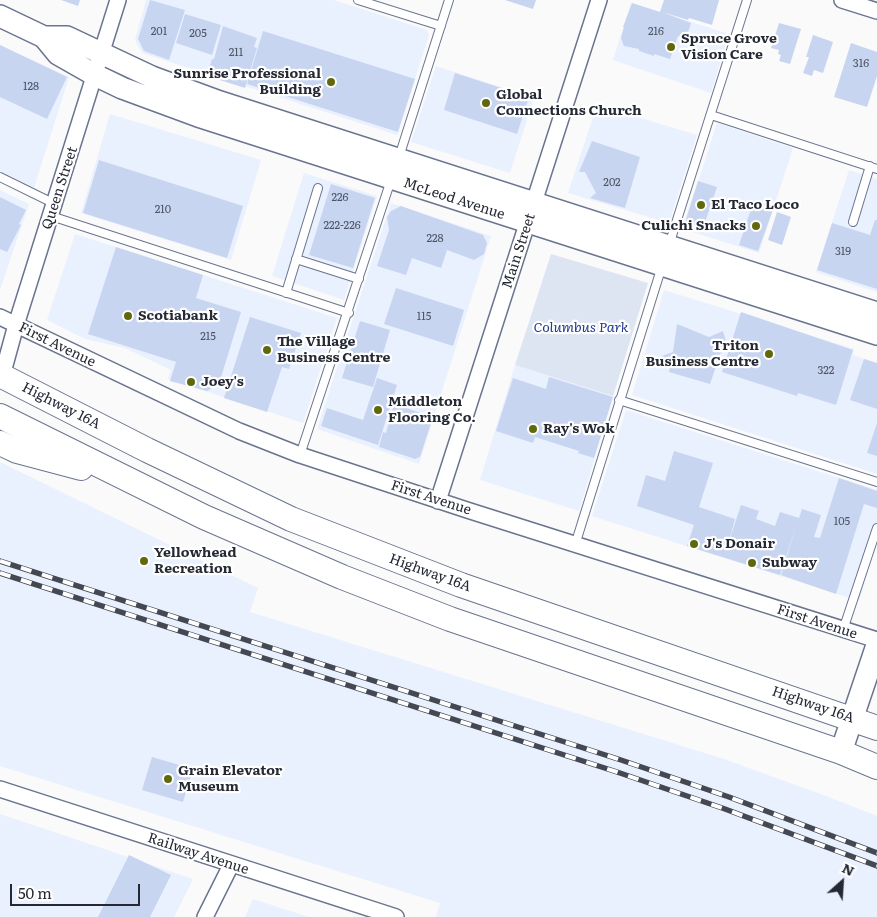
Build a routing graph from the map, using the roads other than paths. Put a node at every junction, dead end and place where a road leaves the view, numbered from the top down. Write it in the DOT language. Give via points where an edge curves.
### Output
graph roads {
  1 [pos="118,0"];
  2 [pos="358,0"];
  3 [pos="449,0"];
  4 [pos="599,0"];
  5 [pos="747,0"];
  6 [pos="842,0"];
  7 [pos="877,11"];
  8 [pos="0,16"];
  9 [pos="441,26"];
  10 [pos="44,38"];
  11 [pos="101,53"];
  12 [pos="96,75"];
  13 [pos="712,114"];
  14 [pos="873,167"];
  15 [pos="395,169"];
  16 [pos="0,177"];
  17 [pos="318,188"];
  18 [pos="535,202"];
  19 [pos="52,210"];
  20 [pos="528,222"];
  21 [pos="854,222"];
  22 [pos="669,245"];
  23 [pos="296,259"];
  24 [pos="662,266"];
  25 [pos="359,279"];
  26 [pos="286,293"];
  27 [pos="348,313"];
  28 [pos="877,313"];
  29 [pos="0,317"];
  30 [pos="16,325"];
  31 [pos="877,334"];
  32 [pos="1,375"];
  33 [pos="619,400"];
  34 [pos="0,416"];
  35 [pos="0,443"];
  36 [pos="300,456"];
  37 [pos="131,482"];
  38 [pos="877,482"];
  39 [pos="438,501"];
  40 [pos="877,528"];
  41 [pos="575,545"];
  42 [pos="843,630"];
  43 [pos="877,640"];
  44 [pos="877,644"];
  45 [pos="852,718"];
  46 [pos="877,728"];
  47 [pos="841,752"];
  48 [pos="877,767"];
  49 [pos="0,789"];
  50 [pos="231,865"];
  51 [pos="205,917"];
  52 [pos="396,917"];
  1 -- 11 [label="street, Queen Street"];
  2 -- 9 [label="lane"];
  3 -- 9 [label="lane"];
  4 -- 18 [label="street, Main Street"];
  5 -- 13 [label="lane"];
  6 -- 7 [label="street"];
  8 -- 10 [label="street, McLeod Avenue"];
  9 -- 15 [label="lane"];
  10 -- 11 [label="street, McLeod Avenue" via="67,37"];
  10 -- 12 [label="street, McLeod Avenue" via="58,54"];
  11 -- 12 [label="street, Queen Street"];
  11 -- 15 [label="street, McLeod Avenue" via="152,77"];
  12 -- 15 [label="street, McLeod Avenue" via="198,116"];
  12 -- 19 [label="street, Queen Street"];
  13 -- 14 [label="lane"];
  13 -- 22 [label="lane"];
  14 -- 21 [label="lane"];
  15 -- 18 [label="street, McLeod Avenue"];
  15 -- 20 [label="street, McLeod Avenue"];
  15 -- 25 [label="lane"];
  16 -- 19 [label="lane"];
  17 -- 23 [label="lane"];
  18 -- 20 [label="street, Main Street"];
  18 -- 22 [label="street, McLeod Avenue"];
  19 -- 26 [label="lane"];
  19 -- 30 [label="street, Queen Street"];
  20 -- 24 [label="street, McLeod Avenue"];
  20 -- 39 [label="street, Main Street"];
  22 -- 28 [label="street, McLeod Avenue"];
  23 -- 25 [label="lane"];
  23 -- 26 [label="lane"];
  24 -- 31 [label="street, McLeod Avenue"];
  24 -- 33 [label="lane"];
  25 -- 27 [label="lane"];
  26 -- 27 [label="lane"];
  27 -- 36 [label="lane"];
  29 -- 30 [label="street, First Avenue"];
  30 -- 32 [label="street, Queen Street"];
  30 -- 36 [label="street, First Avenue" via="238,431"];
  32 -- 45 [label="main road, Highway 16A" via="174,463 300,522 461,585"];
  33 -- 38 [label="lane"];
  33 -- 41 [label="lane"];
  34 -- 37 [label="main road"];
  35 -- 37 [label="main road" via="17,451"];
  36 -- 39 [label="street, First Avenue"];
  37 -- 47 [label="main road" via="278,550 414,605"];
  39 -- 41 [label="street, First Avenue"];
  40 -- 42 [label="lane"];
  41 -- 42 [label="street, First Avenue"];
  42 -- 43 [label="street, First Avenue"];
  44 -- 45 [label="street"];
  45 -- 46 [label="main road, Highway 16A"];
  45 -- 47 [label="street"];
  47 -- 48 [label="main road"];
  49 -- 50 [label="street, Railway Avenue"];
  50 -- 51 [label="street"];
  50 -- 52 [label="street, Railway Avenue"];
}
